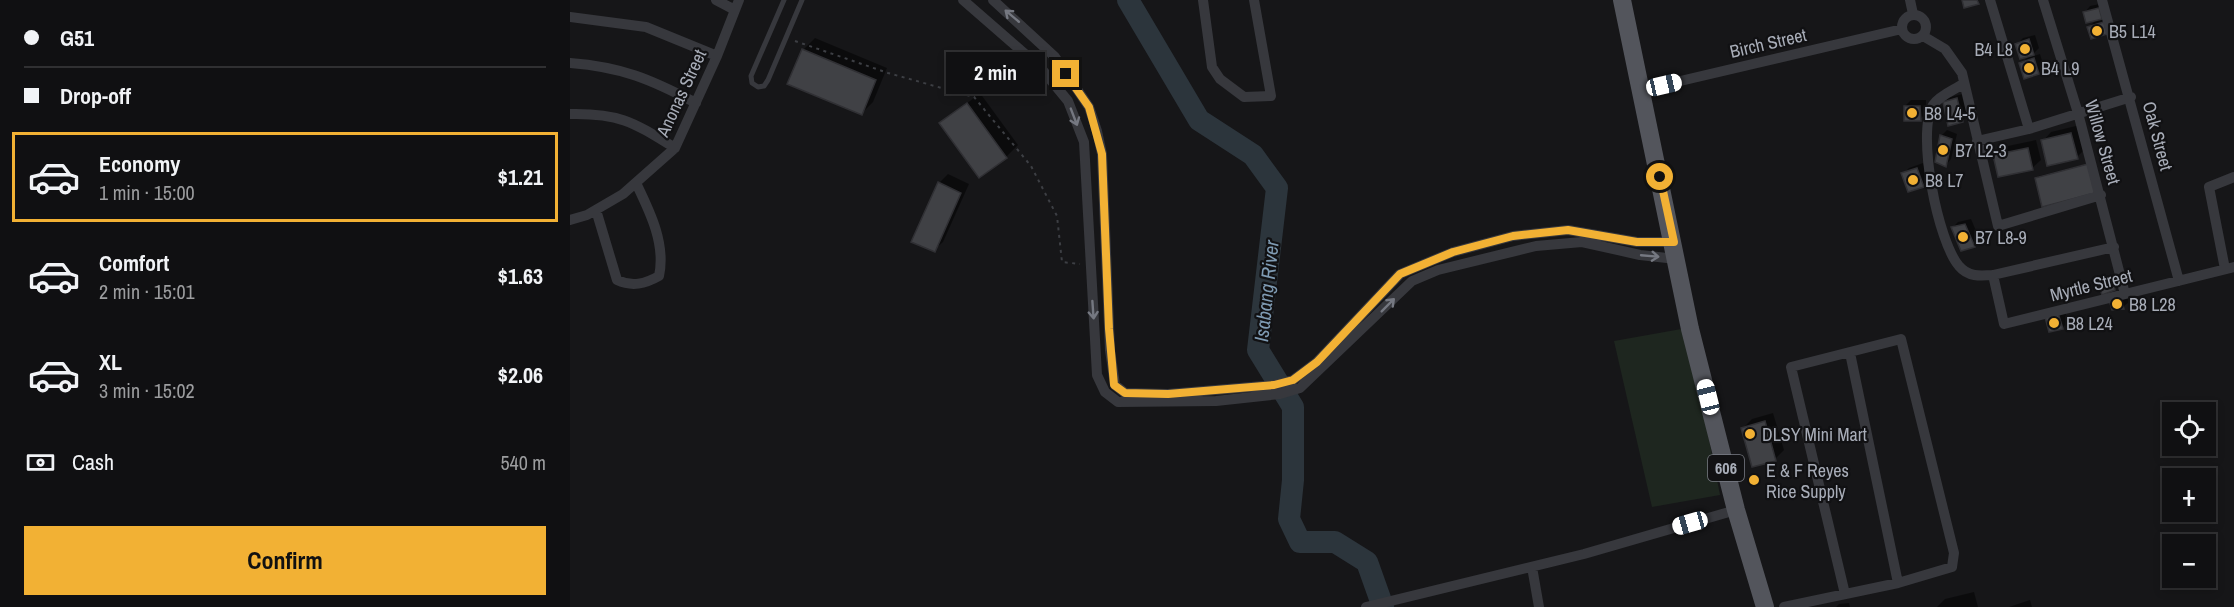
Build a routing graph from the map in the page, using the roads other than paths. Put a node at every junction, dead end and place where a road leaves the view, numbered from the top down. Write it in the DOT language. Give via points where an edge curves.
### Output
graph roads {
  1 [pos="716,0"];
  2 [pos="784,0"];
  3 [pos="802,0"];
  4 [pos="963,0"];
  5 [pos="993,0"];
  6 [pos="1203,0"];
  7 [pos="1254,0"];
  8 [pos="1622,0"];
  9 [pos="1910,0"];
  10 [pos="1990,0"];
  11 [pos="2043,0"];
  12 [pos="2102,0"];
  13 [pos="737,5"];
  14 [pos="1913,14"];
  15 [pos="570,17"];
  16 [pos="1902,29"];
  17 [pos="1033,35"];
  18 [pos="1923,36"];
  19 [pos="1019,49"];
  20 [pos="717,56"];
  21 [pos="570,63"];
  22 [pos="1963,84"];
  23 [pos="1642,90"];
  24 [pos="2131,97"];
  25 [pos="696,103"];
  26 [pos="2078,113"];
  27 [pos="570,114"];
  28 [pos="2029,129"];
  29 [pos="1977,141"];
  30 [pos="675,148"];
  31 [pos="2234,177"];
  32 [pos="636,183"];
  33 [pos="2101,195"];
  34 [pos="596,210"];
  35 [pos="570,220"];
  36 [pos="2114,247"];
  37 [pos="1089,249"];
  38 [pos="1105,250"];
  39 [pos="1675,250"];
  40 [pos="2229,268"];
  41 [pos="1993,275"];
  42 [pos="2179,281"];
  43 [pos="2125,294"];
  44 [pos="1850,353"];
  45 [pos="1296,384"];
  46 [pos="1277,390"];
  47 [pos="1736,510"];
  48 [pos="1532,567"];
  49 [pos="1898,583"];
  50 [pos="1845,594"];
  51 [pos="1369,606"];
  52 [pos="1539,607"];
  53 [pos="1765,607"];
  54 [pos="1784,607"];
  1 -- 13 [label="street"];
  2 -- 3 [label="lane" via="751,76 754,85 767,84"];
  4 -- 19 [label="street"];
  17 -- 5 [label="street, one-way"];
  6 -- 7 [label="street" via="1212,67 1220,79 1244,97 1271,96"];
  8 -- 23 [label="main road, 606"];
  9 -- 14 [label="street"];
  10 -- 28 [label="street"];
  11 -- 26 [label="street, Willow Street"];
  12 -- 24 [label="street, Oak Street"];
  13 -- 20 [label="street, Anonas Street"];
  14 -- 16 [label="street" via="1906,18"];
  14 -- 18 [label="street" via="1925,22"];
  15 -- 20 [label="street" via="646,27"];
  16 -- 18 [label="street" via="1910,39"];
  16 -- 23 [label="street, Birch Street"];
  17 -- 19 [label="street"];
  17 -- 38 [label="street" via="1055,57 1089,107 1102,154"];
  18 -- 22 [label="street" via="1945,49 1962,73"];
  19 -- 37 [label="street, one-way" via="1068,101 1084,142"];
  20 -- 25 [label="street, Anonas Street"];
  21 -- 25 [label="street" via="607,66 656,82"];
  22 -- 29 [label="street"];
  22 -- 41 [label="street" via="1933,106 1929,116 1928,167 1951,254 1967,273 1977,277"];
  23 -- 39 [label="main road, 606"];
  24 -- 26 [label="street"];
  24 -- 42 [label="street, Oak Street"];
  25 -- 30 [label="street, Anonas Street"];
  26 -- 28 [label="street"];
  26 -- 33 [label="street, Willow Street"];
  27 -- 30 [label="street" via="611,115 640,126"];
  28 -- 29 [label="street"];
  29 -- 33 [label="street" via="1998,226"];
  30 -- 32 [label="street, Anonas Street"];
  31 -- 40 [label="street" via="2209,188"];
  32 -- 34 [label="street, Anonas Street"];
  32 -- 34 [label="street" via="656,231 659,276 648,283 627,285 617,280"];
  33 -- 36 [label="street, Willow Street"];
  34 -- 35 [label="street, Anonas Street"];
  36 -- 41 [label="street"];
  36 -- 43 [label="street, Willow Street"];
  37 -- 38 [label="street"];
  37 -- 46 [label="street, one-way" via="1097,375 1105,392 1118,402 1216,401"];
  38 -- 46 [label="street" via="1114,385 1125,393"];
  45 -- 39 [label="street, one-way" via="1412,281 1438,270 1536,246 1582,242 1640,255"];
  39 -- 45 [label="street" via="1568,230 1513,236 1453,252 1400,274"];
  39 -- 47 [label="main road, 606" via="1690,329"];
  40 -- 42 [label="street, Myrtle Street"];
  41 -- 43 [label="street, Myrtle Street" via="2004,324"];
  42 -- 43 [label="street, Myrtle Street"];
  44 -- 49 [label="street"];
  44 -- 49 [label="street" via="1901,339 1954,554 1952,567"];
  44 -- 50 [label="street" via="1791,367"];
  45 -- 46 [label="street"];
  47 -- 48 [label="street"];
  47 -- 53 [label="main road, 606"];
  48 -- 51 [label="street"];
  48 -- 52 [label="street"];
  49 -- 50 [label="street"];
  50 -- 54 [label="street"];
}
